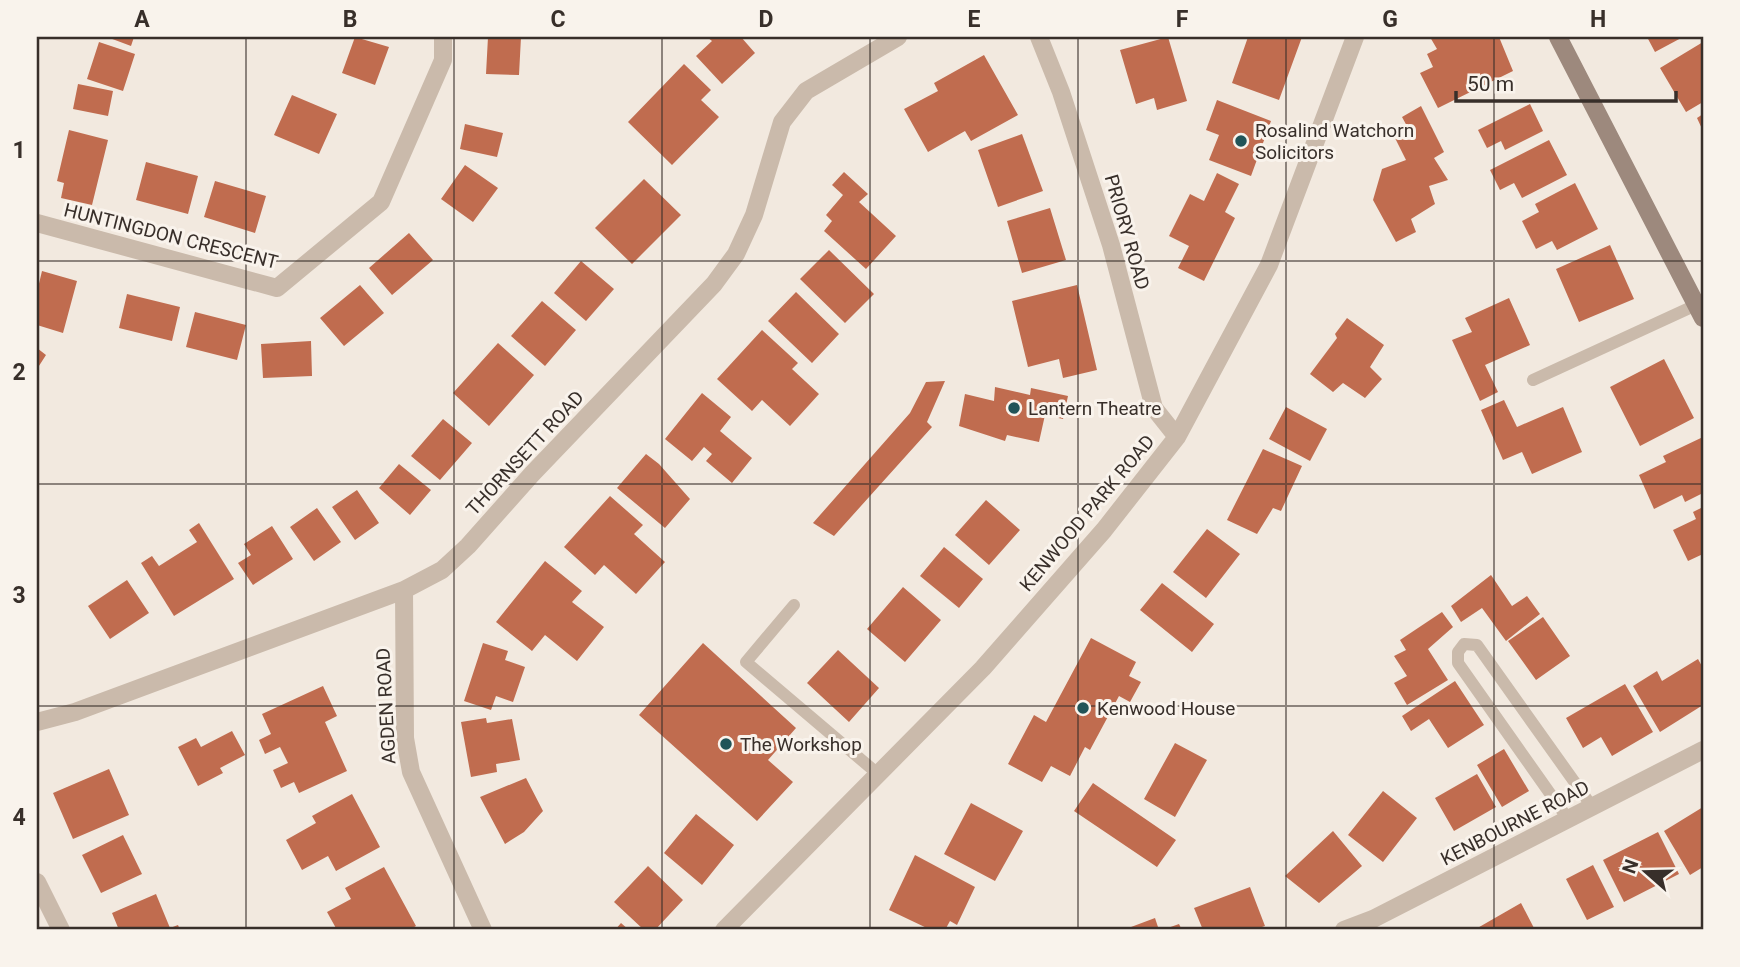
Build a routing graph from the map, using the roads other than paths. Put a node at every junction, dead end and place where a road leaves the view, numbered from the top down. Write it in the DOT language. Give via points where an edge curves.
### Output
graph roads {
  1 [pos="443,37"];
  2 [pos="898,37"];
  3 [pos="1039,37"];
  4 [pos="1355,37"];
  5 [pos="1558,37"];
  6 [pos="37,223"];
  7 [pos="1700,311"];
  8 [pos="1533,380"];
  9 [pos="1177,436"];
  10 [pos="404,590"];
  11 [pos="794,605"];
  12 [pos="37,722"];
  13 [pos="1703,750"];
  14 [pos="878,774"];
  15 [pos="1593,808"];
  16 [pos="1568,819"];
  17 [pos="37,882"];
  18 [pos="61,930"];
  19 [pos="483,930"];
  20 [pos="724,930"];
  21 [pos="1344,930"];
  1 -- 6 [label="street, HUNTINGDON CRESCENT" via="443,60 381,202 277,288"];
  2 -- 10 [label="street, THORNSETT ROAD" via="806,91 782,122 754,215 736,254 714,284 468,546 442,570"];
  3 -- 9 [label="street, PRIORY ROAD" via="1111,245 1154,408"];
  4 -- 9 [label="street, KENWOOD PARK ROAD" via="1269,265"];
  5 -- 7 [label="street"];
  7 -- 8 [label="lane"];
  9 -- 14 [label="street, KENWOOD PARK ROAD" via="1104,530 992,658"];
  10 -- 12 [label="street, THORNSETT ROAD"];
  10 -- 19 [label="street, AGDEN ROAD" via="405,738 411,772"];
  11 -- 14 [label="lane" via="746,662"];
  13 -- 15 [label="street, KENBOURNE ROAD"];
  14 -- 20 [label="street, KENWOOD PARK ROAD"];
  15 -- 16 [label="street, KENBOURNE ROAD"];
  15 -- 16 [label="lane" via="1478,645 1464,644 1458,663"];
  16 -- 21 [label="street, KENBOURNE ROAD"];
  17 -- 18 [label="street"];
}
